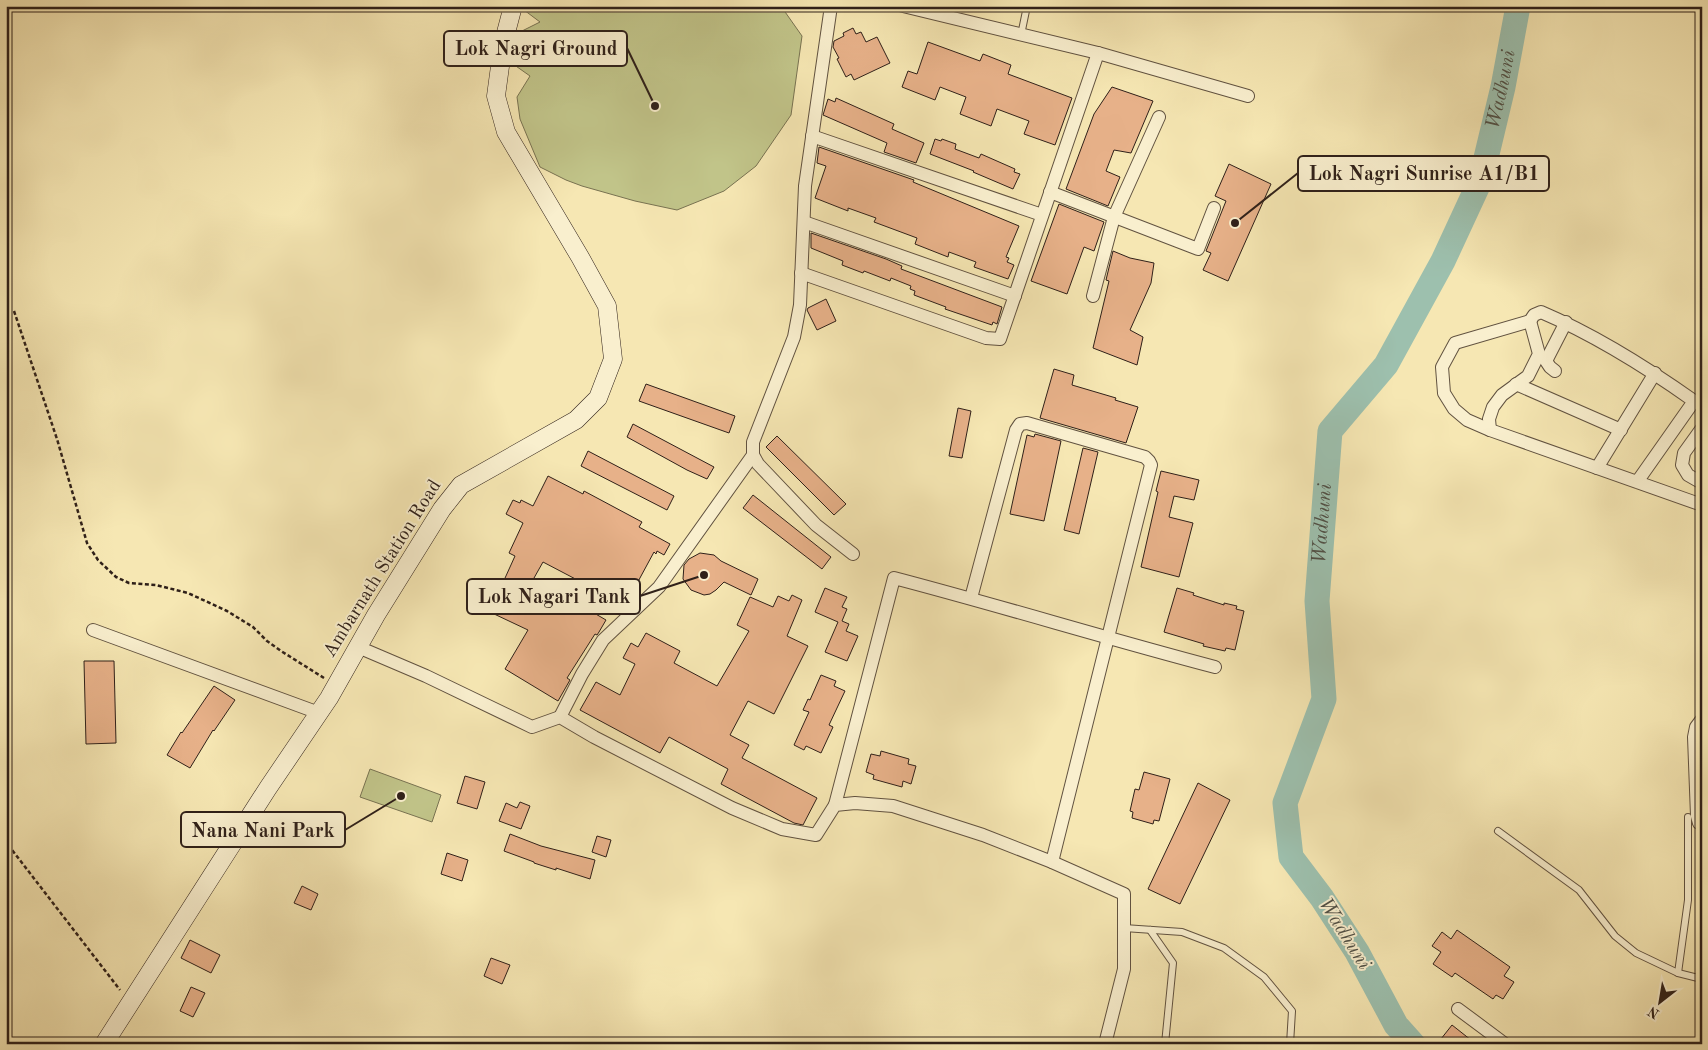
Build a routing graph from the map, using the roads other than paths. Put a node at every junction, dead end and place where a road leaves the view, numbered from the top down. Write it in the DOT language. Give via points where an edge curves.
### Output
graph roads {
  1 [pos="513,6"];
  2 [pos="831,6"];
  3 [pos="903,6"];
  4 [pos="1028,6"];
  5 [pos="1022,35"];
  6 [pos="1098,53"];
  7 [pos="1248,96"];
  8 [pos="1159,117"];
  9 [pos="812,136"];
  10 [pos="1050,192"];
  11 [pos="1214,208"];
  12 [pos="1042,215"];
  13 [pos="1114,217"];
  14 [pos="804,222"];
  15 [pos="801,273"];
  16 [pos="1015,296"];
  17 [pos="1093,296"];
  18 [pos="1530,321"];
  19 [pos="1566,322"];
  20 [pos="1555,371"];
  21 [pos="1655,373"];
  22 [pos="1516,384"];
  23 [pos="1702,428"];
  24 [pos="1490,430"];
  25 [pos="1620,430"];
  26 [pos="753,455"];
  27 [pos="1597,468"];
  28 [pos="1637,482"];
  29 [pos="1702,482"];
  30 [pos="1702,505"];
  31 [pos="853,554"];
  32 [pos="970,598"];
  33 [pos="93,630"];
  34 [pos="1107,638"];
  35 [pos="358,646"];
  36 [pos="1215,667"];
  37 [pos="318,713"];
  38 [pos="560,717"];
  39 [pos="1702,718"];
  40 [pos="835,805"];
  41 [pos="1688,817"];
  42 [pos="1702,824"];
  43 [pos="1498,831"];
  44 [pos="1052,862"];
  45 [pos="1124,928"];
  46 [pos="1150,930"];
  47 [pos="1678,973"];
  48 [pos="1702,979"];
  49 [pos="1458,1009"];
  50 [pos="104,1044"];
  51 [pos="1105,1044"];
  52 [pos="1165,1044"];
  53 [pos="1290,1044"];
  54 [pos="1505,1044"];
  1 -- 35 [label="main road, Ambarnath Station Road" via="503,44 496,96 506,132 606,306 613,358 598,398 576,420 461,485 442,509"];
  2 -- 9 [label="street"];
  3 -- 5 [label="street"];
  4 -- 5 [label="lane"];
  5 -- 6 [label="street"];
  6 -- 7 [label="street"];
  6 -- 10 [label="street"];
  8 -- 13 [label="street"];
  9 -- 12 [label="street"];
  9 -- 14 [label="street"];
  10 -- 12 [label="street"];
  10 -- 13 [label="street"];
  11 -- 13 [label="street" via="1198,249"];
  12 -- 16 [label="street"];
  13 -- 17 [label="street"];
  14 -- 15 [label="street"];
  14 -- 16 [label="street"];
  15 -- 16 [label="street" via="986,338 1000,339"];
  15 -- 26 [label="street" via="794,337 753,442"];
  18 -- 19 [label="street" via="1541,312"];
  18 -- 22 [label="street" via="1539,354 1528,376"];
  18 -- 24 [label="street" via="1455,343 1442,366 1444,393 1454,409 1467,420"];
  19 -- 20 [label="street" via="1546,360"];
  19 -- 21 [label="street"];
  21 -- 25 [label="street"];
  21 -- 28 [label="street" via="1694,401"];
  22 -- 24 [label="street" via="1493,407"];
  22 -- 25 [label="street"];
  23 -- 29 [label="street" via="1684,452 1682,465 1688,475"];
  24 -- 27 [label="street"];
  25 -- 27 [label="street"];
  26 -- 31 [label="street" via="792,502"];
  26 -- 38 [label="street" via="659,587 603,640"];
  27 -- 28 [label="street"];
  28 -- 30 [label="street"];
  32 -- 34 [label="street"];
  32 -- 34 [label="street" via="1020,424 1027,423 1145,457 1151,465"];
  32 -- 40 [label="street" via="894,578"];
  33 -- 37 [label="street"];
  34 -- 36 [label="street"];
  34 -- 44 [label="street"];
  35 -- 37 [label="main road, Ambarnath Station Road"];
  35 -- 38 [label="street" via="532,727"];
  37 -- 50 [label="main road, Ambarnath Station Road"];
  38 -- 40 [label="street" via="691,788 782,829 816,835"];
  39 -- 42 [label="street" via="1694,737 1697,816"];
  40 -- 44 [label="street" via="893,806 983,835"];
  41 -- 47 [label="lane" via="1688,900"];
  43 -- 47 [label="lane" via="1579,890 1615,936 1636,953"];
  44 -- 45 [label="street" via="1124,894"];
  45 -- 46 [label="lane"];
  45 -- 51 [label="street" via="1124,969"];
  46 -- 52 [label="lane" via="1173,963"];
  46 -- 53 [label="lane" via="1182,932 1224,948 1264,977 1292,1011"];
  47 -- 48 [label="lane"];
  49 -- 54 [label="street"];
}
